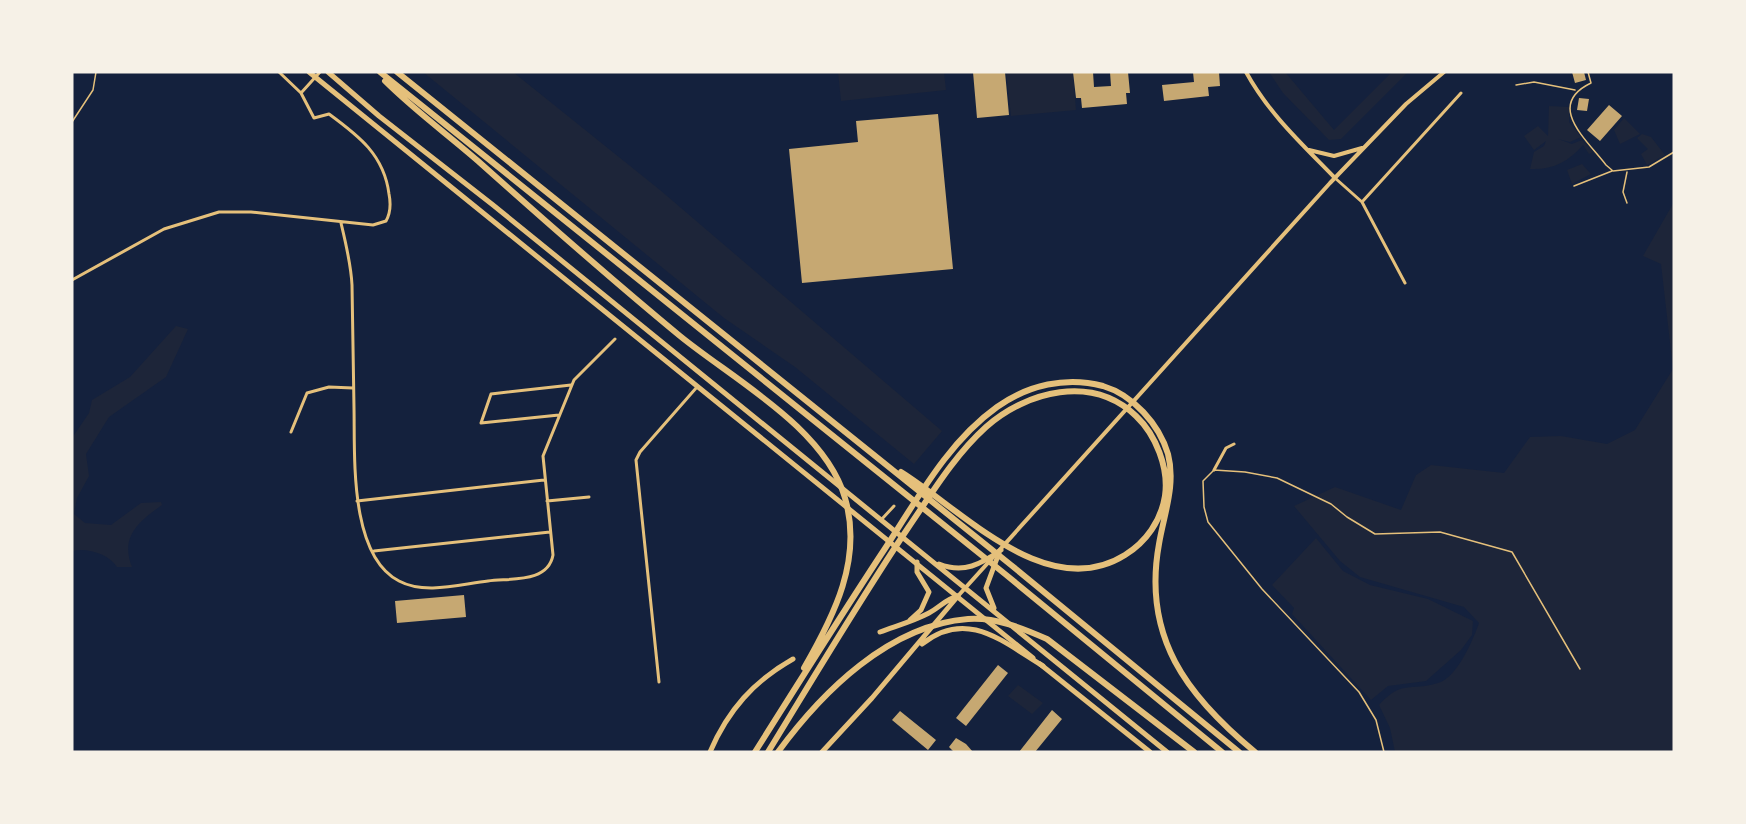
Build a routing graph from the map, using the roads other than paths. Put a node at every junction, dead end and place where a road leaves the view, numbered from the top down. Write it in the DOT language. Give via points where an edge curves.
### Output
graph roads {
  1 [pos="96,72"];
  2 [pos="279,72"];
  3 [pos="309,72"];
  4 [pos="320,72"];
  5 [pos="328,72"];
  6 [pos="378,72"];
  7 [pos="397,72"];
  8 [pos="1246,72"];
  9 [pos="1443,72"];
  10 [pos="1588,72"];
  11 [pos="315,78"];
  12 [pos="1516,85"];
  13 [pos="1576,90"];
  14 [pos="301,93"];
  15 [pos="1461,93"];
  16 [pos="72,122"];
  17 [pos="1365,146"];
  18 [pos="1307,150"];
  19 [pos="1674,152"];
  20 [pos="1613,171"];
  21 [pos="1628,171"];
  22 [pos="1335,178"];
  23 [pos="1574,186"];
  24 [pos="1362,202"];
  25 [pos="1627,204"];
  26 [pos="341,223"];
  27 [pos="72,280"];
  28 [pos="1405,283"];
  29 [pos="615,339"];
  30 [pos="572,384"];
  31 [pos="697,387"];
  32 [pos="353,388"];
  33 [pos="559,415"];
  34 [pos="291,432"];
  35 [pos="1234,444"];
  36 [pos="867,448"];
  37 [pos="1214,470"];
  38 [pos="544,480"];
  39 [pos="589,497"];
  40 [pos="357,501"];
  41 [pos="547,501"];
  42 [pos="894,506"];
  43 [pos="881,520"];
  44 [pos="550,532"];
  45 [pos="1001,550"];
  46 [pos="374,551"];
  47 [pos="928,558"];
  48 [pos="917,562"];
  49 [pos="966,588"];
  50 [pos="958,596"];
  51 [pos="1003,619"];
  52 [pos="908,621"];
  53 [pos="880,632"];
  54 [pos="910,655"];
  55 [pos="793,659"];
  56 [pos="1043,666"];
  57 [pos="1580,669"];
  58 [pos="659,682"];
  59 [pos="710,752"];
  60 [pos="755,752"];
  61 [pos="768,752"];
  62 [pos="778,752"];
  63 [pos="822,752"];
  64 [pos="1150,752"];
  65 [pos="1167,752"];
  66 [pos="1194,752"];
  67 [pos="1221,752"];
  68 [pos="1239,752"];
  69 [pos="1255,752"];
  70 [pos="1384,752"];
  1 -- 16 [label="lane" via="93,90"];
  2 -- 14 [label="street"];
  3 -- 11 [label="main road"];
  4 -- 11 [label="street"];
  5 -- 43 [label="main road"];
  6 -- 60 [label="highway" via="403,99 579,252 791,422 830,463 845,496 851,541 847,570 832,618"];
  6 -- 67 [label="highway"];
  7 -- 36 [label="highway"];
  8 -- 18 [label="street" via="1261,99"];
  9 -- 17 [label="street"];
  10 -- 13 [label="lane" via="1591,83"];
  11 -- 14 [label="street"];
  11 -- 31 [label="main road"];
  12 -- 13 [label="lane" via="1534,82"];
  13 -- 20 [label="lane" via="1570,101 1572,122"];
  14 -- 26 [label="street" via="314,118 329,114 368,146 382,165 391,206 386,221 373,225"];
  15 -- 24 [label="street"];
  17 -- 18 [label="street" via="1334,156"];
  17 -- 22 [label="street"];
  18 -- 22 [label="street"];
  19 -- 21 [label="lane" via="1649,167"];
  20 -- 21 [label="lane"];
  20 -- 23 [label="lane"];
  21 -- 25 [label="lane" via="1623,192"];
  22 -- 24 [label="street"];
  22 -- 45 [label="street"];
  24 -- 28 [label="street"];
  26 -- 27 [label="street" via="219,212 164,229"];
  26 -- 32 [label="street" via="352,284"];
  29 -- 30 [label="street"];
  30 -- 33 [label="street"];
  30 -- 33 [label="street" via="491,394 481,423"];
  31 -- 48 [label="main road"];
  31 -- 58 [label="street" via="636,460"];
  32 -- 34 [label="street" via="329,387 307,393"];
  32 -- 40 [label="street"];
  33 -- 38 [label="street" via="543,456"];
  35 -- 37 [label="street" via="1226,448"];
  36 -- 61 [label="highway" via="981,531 1058,567 1090,568 1120,558 1145,538 1160,513 1166,479 1145,426 1123,405 1091,392 1051,393 1019,404 987,426 946,473 880,571"];
  36 -- 68 [label="highway"];
  37 -- 57 [label="lane" via="1276,478 1331,504 1376,534 1440,532 1512,552"];
  37 -- 70 [label="lane" via="1203,481 1208,522 1262,590 1359,692 1376,720"];
  38 -- 40 [label="street"];
  38 -- 41 [label="street"];
  39 -- 41 [label="street"];
  40 -- 46 [label="street"];
  41 -- 44 [label="street"];
  42 -- 43 [label="street"];
  43 -- 47 [label="main road"];
  44 -- 46 [label="street"];
  44 -- 46 [label="street" via="552,563 539,575 435,587 399,581 381,566"];
  45 -- 47 [label="main road" via="964,569"];
  45 -- 49 [label="street"];
  45 -- 51 [label="main road" via="986,588 991,604"];
  47 -- 49 [label="main road"];
  48 -- 50 [label="main road"];
  48 -- 52 [label="main road" via="917,572 929,592 921,610"];
  49 -- 50 [label="street"];
  49 -- 51 [label="main road"];
  50 -- 52 [label="main road"];
  50 -- 54 [label="main road"];
  50 -- 56 [label="main road"];
  51 -- 65 [label="main road"];
  52 -- 53 [label="main road"];
  54 -- 56 [label="main road" via="934,636 966,627 991,634"];
  54 -- 63 [label="main road"];
  55 -- 59 [label="main road" via="746,692"];
  56 -- 64 [label="main road"];
  60 -- 69 [label="highway" via="951,452 982,420 1010,399 1047,384 1085,382 1122,395 1151,421 1162,438 1171,466 1170,497 1155,579 1165,641 1189,688"];
  62 -- 66 [label="highway" via="827,695 890,646 940,623 970,619 1021,627 1047,639"];
}
